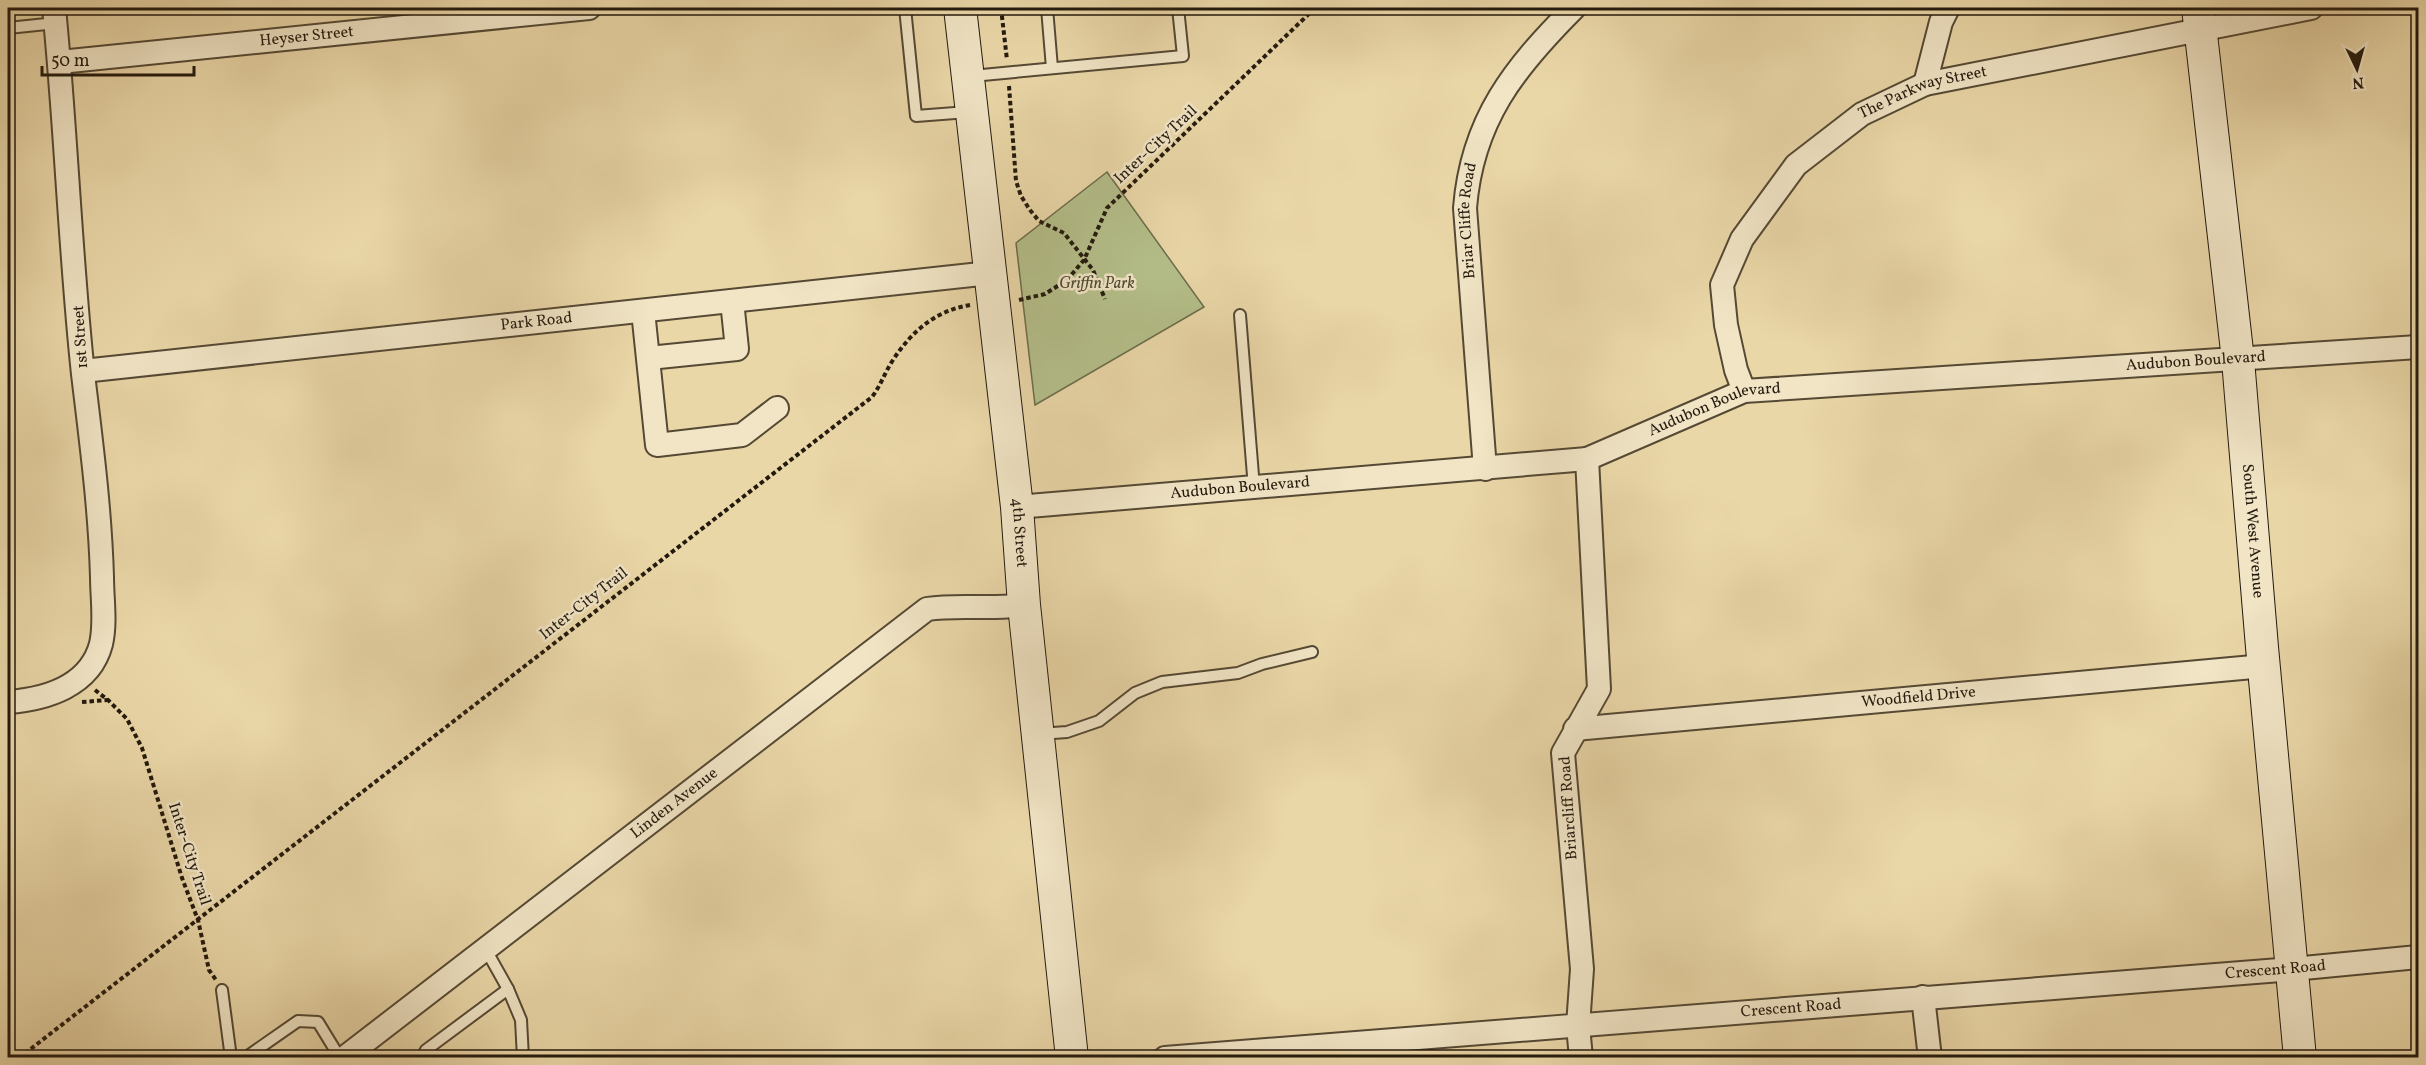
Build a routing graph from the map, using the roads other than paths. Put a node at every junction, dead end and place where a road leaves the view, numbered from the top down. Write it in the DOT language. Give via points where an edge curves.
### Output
graph roads {
  1 [pos="589,8"];
  2 [pos="904,8"];
  3 [pos="960,8"];
  4 [pos="1047,8"];
  5 [pos="1178,8"];
  6 [pos="1575,8"];
  7 [pos="1948,8"];
  8 [pos="2311,8"];
  9 [pos="55,15"];
  10 [pos="2199,18"];
  11 [pos="8,28"];
  12 [pos="60,62"];
  13 [pos="1052,68"];
  14 [pos="968,76"];
  15 [pos="1925,84"];
  16 [pos="972,111"];
  17 [pos="990,273"];
  18 [pos="732,301"];
  19 [pos="644,310"];
  20 [pos="1240,315"];
  21 [pos="2418,347"];
  22 [pos="649,358"];
  23 [pos="2238,360"];
  24 [pos="83,371"];
  25 [pos="1744,391"];
  26 [pos="777,408"];
  27 [pos="1587,459"];
  28 [pos="1485,469"];
  29 [pos="1254,488"];
  30 [pos="1017,507"];
  31 [pos="1024,605"];
  32 [pos="1312,652"];
  33 [pos="2264,666"];
  34 [pos="8,702"];
  35 [pos="1575,729"];
  36 [pos="1038,735"];
  37 [pos="485,948"];
  38 [pos="2418,957"];
  39 [pos="2293,969"];
  40 [pos="508,989"];
  41 [pos="222,990"];
  42 [pos="1923,997"];
  43 [pos="1578,1026"];
  44 [pos="366,1049"];
  45 [pos="231,1058"];
  46 [pos="246,1058"];
  47 [pos="342,1058"];
  48 [pos="422,1058"];
  49 [pos="523,1058"];
  50 [pos="1072,1058"];
  51 [pos="1165,1058"];
  52 [pos="1581,1058"];
  53 [pos="1930,1058"];
  54 [pos="2300,1058"];
  1 -- 12 [label="street, Heyser Street"];
  2 -- 16 [label="lane" via="916,116"];
  3 -- 14 [label="street, 4th Street"];
  4 -- 13 [label="lane"];
  5 -- 13 [label="lane" via="1183,56"];
  6 -- 28 [label="street, Briar Cliffe Road" via="1505,86 1479,138 1467,179 1465,208"];
  7 -- 15 [label="street"];
  8 -- 10 [label="street, The Parkway Street"];
  9 -- 11 [label="lane"];
  9 -- 12 [label="street, 1st Street"];
  10 -- 15 [label="street, The Parkway Street"];
  10 -- 23 [label="street, South West Avenue"];
  12 -- 24 [label="street, 1st Street"];
  13 -- 14 [label="lane"];
  14 -- 16 [label="street, 4th Street"];
  15 -- 25 [label="street, The Parkway Street" via="1862,114 1796,165 1742,239 1722,285 1726,325"];
  16 -- 17 [label="street, 4th Street"];
  17 -- 18 [label="street, Park Road"];
  17 -- 30 [label="street, 4th Street"];
  18 -- 19 [label="street, Park Road"];
  18 -- 22 [label="street" via="736,349"];
  19 -- 22 [label="street"];
  19 -- 24 [label="street, Park Road"];
  20 -- 29 [label="lane"];
  21 -- 23 [label="street, Audubon Boulevard"];
  22 -- 26 [label="street" via="657,445 742,435"];
  23 -- 25 [label="street, Audubon Boulevard"];
  23 -- 33 [label="street, South West Avenue"];
  24 -- 34 [label="street, 1st Street" via="100,514 101,645 86,672 55,693"];
  25 -- 27 [label="street, Audubon Boulevard"];
  27 -- 28 [label="street, Audubon Boulevard"];
  27 -- 35 [label="street, Briarcliff Road" via="1599,689"];
  28 -- 29 [label="street, Audubon Boulevard"];
  29 -- 30 [label="street, Audubon Boulevard"];
  30 -- 31 [label="street, 4th Street"];
  31 -- 36 [label="street, 4th Street"];
  31 -- 37 [label="street, Linden Avenue" via="927,609"];
  32 -- 36 [label="lane" via="1238,673 1162,682 1135,693 1099,721 1066,732"];
  33 -- 35 [label="street, Woodfield Drive"];
  33 -- 39 [label="street, South West Avenue"];
  35 -- 43 [label="street, Briarcliff Road" via="1563,753 1582,969"];
  36 -- 50 [label="street, 4th Street"];
  37 -- 40 [label="lane"];
  37 -- 44 [label="street, Linden Avenue"];
  38 -- 39 [label="street, Crescent Road"];
  39 -- 42 [label="street, Crescent Road"];
  39 -- 54 [label="street, South West Avenue"];
  40 -- 48 [label="lane" via="426,1050"];
  40 -- 49 [label="lane" via="521,1020"];
  41 -- 45 [label="lane"];
  42 -- 43 [label="street, Crescent Road"];
  42 -- 53 [label="street"];
  43 -- 51 [label="street, Crescent Road"];
  43 -- 52 [label="street, Briarcliff Road"];
  44 -- 47 [label="street, Linden Avenue"];
  46 -- 47 [label="lane" via="298,1021 318,1022"];
}
